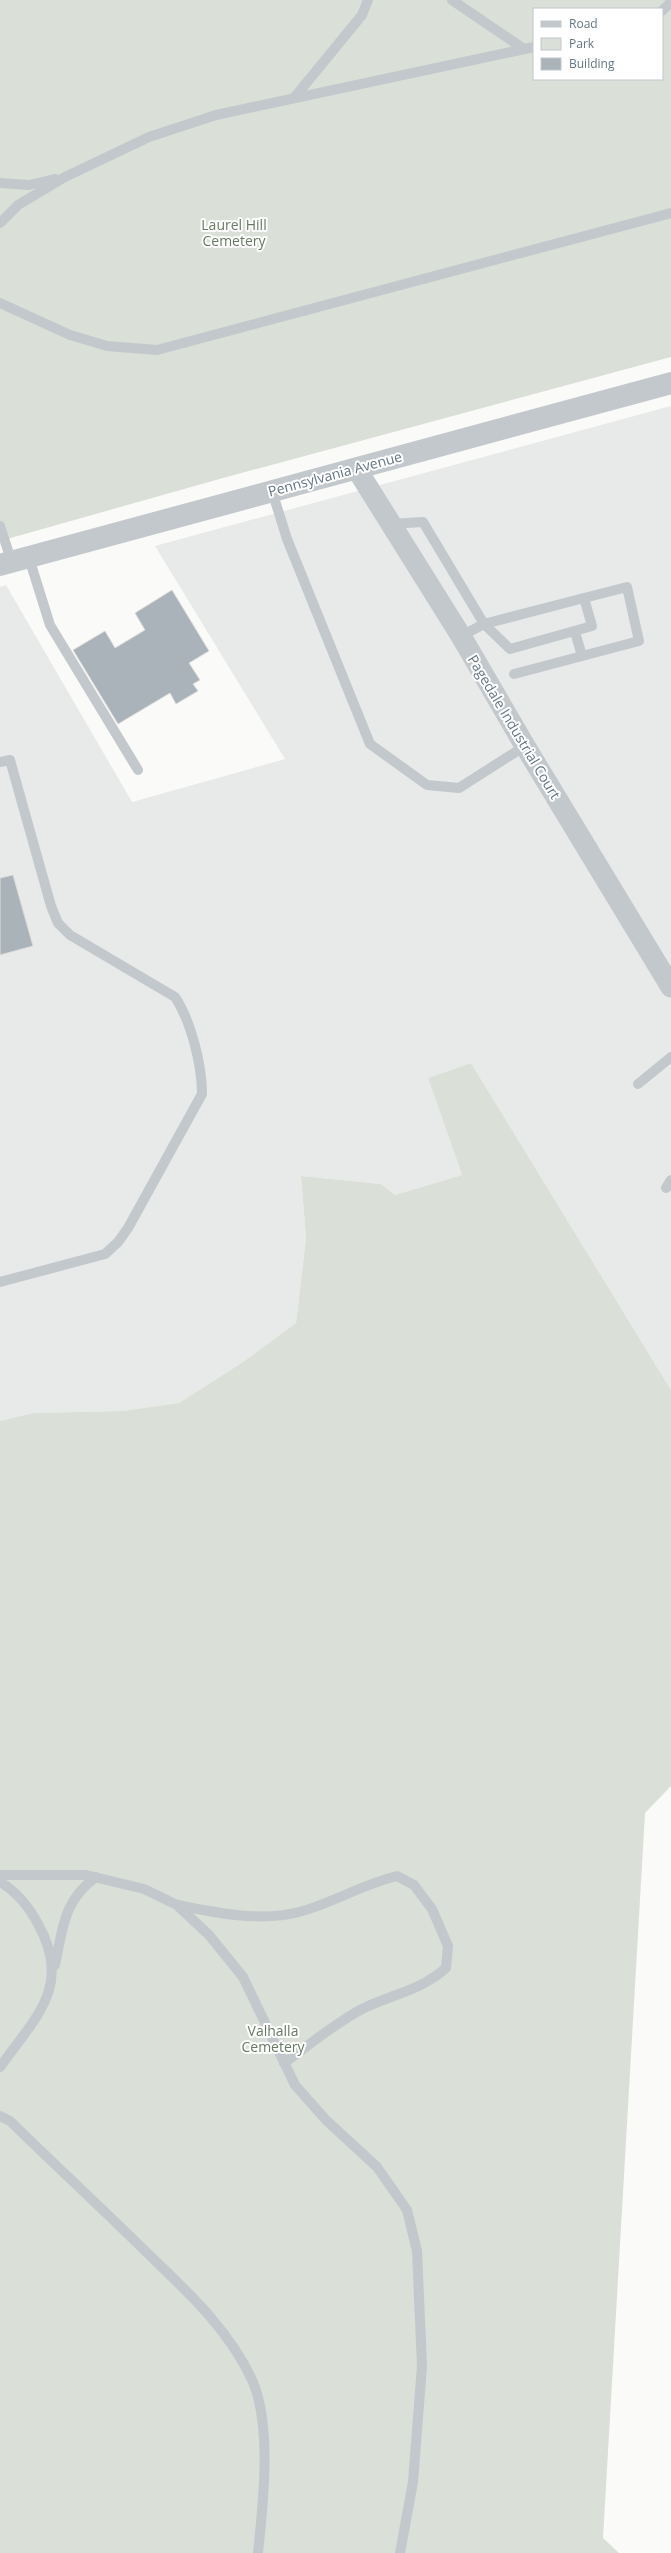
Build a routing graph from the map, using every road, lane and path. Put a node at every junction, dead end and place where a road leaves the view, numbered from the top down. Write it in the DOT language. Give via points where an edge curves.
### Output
graph roads {
  1 [pos="368,0"];
  2 [pos="452,0"];
  3 [pos="671,2"];
  4 [pos="663,10"];
  5 [pos="529,48"];
  6 [pos="294,98"];
  7 [pos="65,177"];
  8 [pos="0,184"];
  9 [pos="671,213"];
  10 [pos="0,223"];
  11 [pos="0,303"];
  12 [pos="671,383"];
  13 [pos="356,468"];
  14 [pos="272,491"];
  15 [pos="390,524"];
  16 [pos="0,526"];
  17 [pos="14,562"];
  18 [pos="584,598"];
  19 [pos="484,624"];
  20 [pos="575,632"];
  21 [pos="461,636"];
  22 [pos="582,656"];
  23 [pos="514,674"];
  24 [pos="525,746"];
  25 [pos="0,762"];
  26 [pos="138,770"];
  27 [pos="671,987"];
  28 [pos="671,1057"];
  29 [pos="638,1084"];
  30 [pos="0,1282"];
  31 [pos="0,1875"];
  32 [pos="96,1877"];
  33 [pos="0,1882"];
  34 [pos="177,1905"];
  35 [pos="54,1969"];
  36 [pos="284,2063"];
  37 [pos="0,2067"];
  38 [pos="0,2116"];
  39 [pos="258,2553"];
  40 [pos="400,2553"];
  1 -- 6 [label="lane" via="362,15"];
  2 -- 5 [label="lane"];
  3 -- 4 [label="lane"];
  5 -- 6 [label="lane"];
  6 -- 7 [label="lane" via="216,115 149,137"];
  7 -- 8 [label="lane" via="29,185"];
  7 -- 10 [label="lane" via="18,205"];
  9 -- 11 [label="lane" via="157,350 107,346 70,335"];
  12 -- 13 [label="street, Pennsylvania Avenue"];
  13 -- 14 [label="street, Pennsylvania Avenue"];
  13 -- 15 [label="street, Pagedale Industrial Court"];
  14 -- 17 [label="street, Pennsylvania Avenue"];
  14 -- 24 [label="lane" via="287,539 370,744 427,785 458,788"];
  15 -- 19 [label="lane" via="424,522"];
  15 -- 21 [label="street, Pagedale Industrial Court"];
  16 -- 17 [label="lane"];
  17 -- 26 [label="lane"];
  18 -- 19 [label="lane"];
  18 -- 20 [label="lane" via="592,626"];
  18 -- 22 [label="lane" via="627,587 639,641"];
  19 -- 20 [label="lane" via="510,649"];
  19 -- 21 [label="lane"];
  20 -- 22 [label="lane"];
  21 -- 24 [label="street, Pagedale Industrial Court"];
  22 -- 23 [label="lane"];
  24 -- 27 [label="street, Pagedale Industrial Court"];
  25 -- 30 [label="lane" via="10,760 58,923 70,935 175,997 184,1011 202,1077 202,1094 118,1242 105,1254"];
  28 -- 29 [label="lane"];
  31 -- 32 [label="lane"];
  32 -- 34 [label="lane" via="144,1889"];
  32 -- 35 [label="lane" via="83,1886 71,1901"];
  33 -- 35 [label="lane" via="13,1890 32,1914 48,1941"];
  34 -- 36 [label="lane" via="209,1935 243,1977"];
  34 -- 36 [label="lane" via="208,1912 261,1916 298,1912 377,1881 397,1876 414,1884 432,1909 448,1946 446,1968 431,1982 362,2009"];
  35 -- 37 [label="lane" via="48,1996 32,2025"];
  36 -- 40 [label="lane" via="295,2085 326,2120 376,2167 407,2210 417,2251 422,2366 413,2482"];
  38 -- 39 [label="lane" via="10,2121 201,2305 233,2346 253,2382 262,2419 265,2491"];
}
